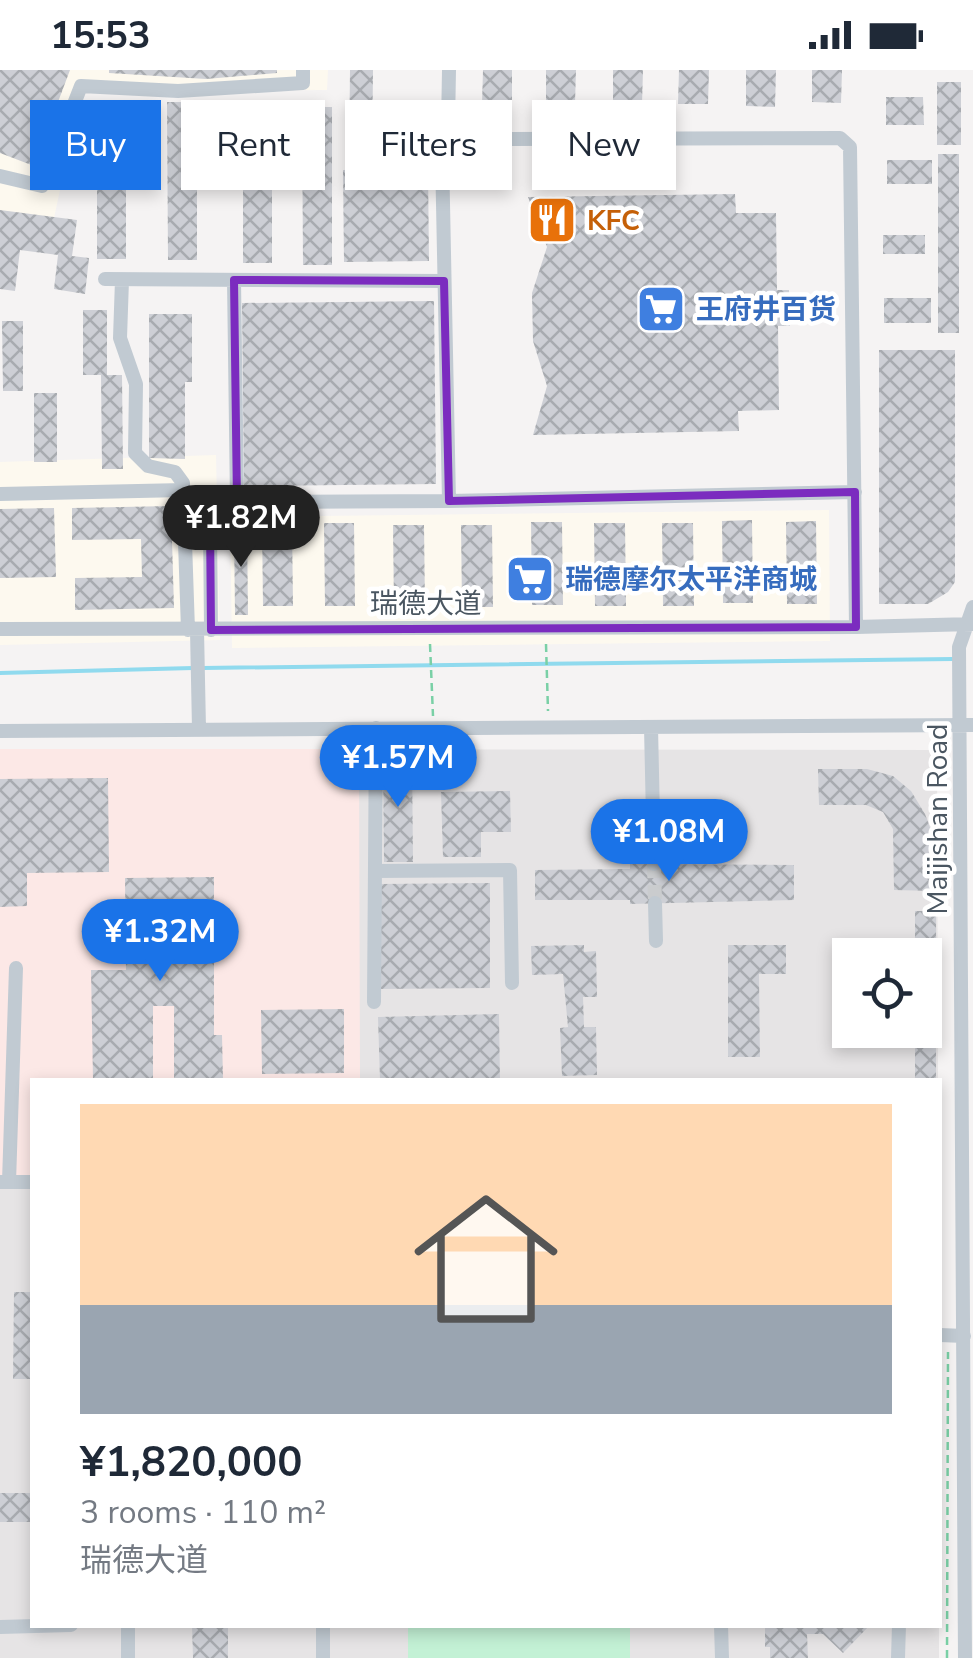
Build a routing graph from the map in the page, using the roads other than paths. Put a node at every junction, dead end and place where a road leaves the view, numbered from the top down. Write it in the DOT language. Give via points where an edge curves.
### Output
graph roads {
  1 [pos="303,70"];
  2 [pos="449,70"];
  3 [pos="448,100"];
  4 [pos="512,139"];
  5 [pos="0,176"];
  6 [pos="443,190"];
  7 [pos="105,280"];
  8 [pos="122,280"];
  9 [pos="234,280"];
  10 [pos="444,280"];
  11 [pos="184,490"];
  12 [pos="855,492"];
  13 [pos="0,494"];
  14 [pos="448,501"];
  15 [pos="237,502"];
  16 [pos="973,607"];
  17 [pos="971,624"];
  18 [pos="856,627"];
  19 [pos="0,629"];
  20 [pos="199,630"];
  21 [pos="967,725"];
  22 [pos="651,727"];
  23 [pos="376,728"];
  24 [pos="200,729"];
  25 [pos="0,730"];
  26 [pos="654,864"];
  27 [pos="375,871"];
  28 [pos="655,904"];
  29 [pos="656,941"];
  30 [pos="16,968"];
  31 [pos="512,982"];
  32 [pos="374,1002"];
  33 [pos="968,1049"];
  34 [pos="5,1182"];
  35 [pos="968,1234"];
  36 [pos="942,1336"];
  37 [pos="964,1336"];
  38 [pos="969,1471"];
  39 [pos="0,1626"];
  40 [pos="30,1626"];
  41 [pos="128,1628"];
  42 [pos="323,1628"];
  43 [pos="721,1628"];
  44 [pos="898,1628"];
  45 [pos="128,1658"];
  46 [pos="323,1658"];
  47 [pos="722,1658"];
  48 [pos="898,1658"];
  49 [pos="965,1658"];
  1 -- 5 [label="street" via="302,83 178,92 81,86 42,186"];
  2 -- 3 [label="street"];
  4 -- 12 [label="street" via="840,138 850,147"];
  6 -- 10 [label="street"];
  7 -- 8 [label="street"];
  8 -- 9 [label="street"];
  8 -- 11 [label="street" via="120,338 136,384 135,452 148,466 175,472"];
  9 -- 10 [label="street"];
  9 -- 15 [label="street"];
  10 -- 14 [label="street"];
  11 -- 13 [label="street"];
  11 -- 20 [label="street"];
  12 -- 14 [label="street"];
  12 -- 18 [label="street"];
  14 -- 15 [label="street"];
  15 -- 20 [label="street" via="215,508 210,520"];
  16 -- 17 [label="street"];
  17 -- 18 [label="street, 瑞德大道"];
  17 -- 21 [label="street, Maijishan Road" via="960,647"];
  18 -- 20 [label="street, 瑞德大道"];
  19 -- 20 [label="street, 瑞德大道"];
  20 -- 24 [label="street"];
  21 -- 22 [label="street"];
  21 -- 33 [label="street, Maijishan Road"];
  22 -- 23 [label="street"];
  22 -- 26 [label="street"];
  23 -- 24 [label="street"];
  23 -- 27 [label="street"];
  24 -- 25 [label="street"];
  27 -- 31 [label="street" via="510,870"];
  27 -- 32 [label="street"];
  28 -- 29 [label="street"];
  30 -- 34 [label="street"];
  33 -- 35 [label="street, Maijishan Road"];
  35 -- 37 [label="street, Maijishan Road"];
  36 -- 37 [label="street"];
  37 -- 38 [label="street, Maijishan Road"];
  38 -- 49 [label="street, Maijishan Road"];
  39 -- 40 [label="street"];
  41 -- 45 [label="street"];
  42 -- 46 [label="street"];
  43 -- 47 [label="street"];
  44 -- 48 [label="street"];
}
